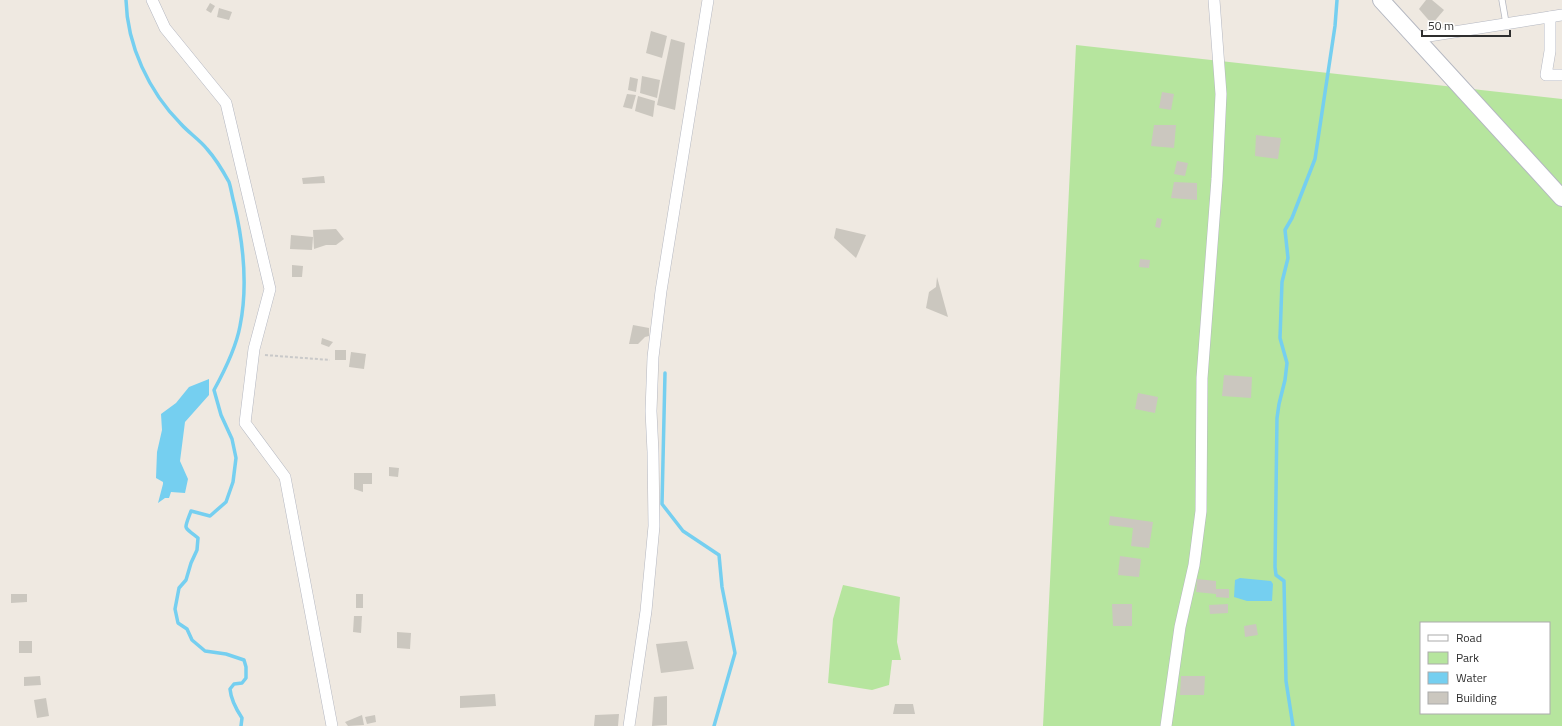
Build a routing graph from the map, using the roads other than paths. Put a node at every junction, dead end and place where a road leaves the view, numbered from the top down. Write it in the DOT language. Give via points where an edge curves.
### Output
graph roads {
  1 [pos="152,0"];
  2 [pos="708,0"];
  3 [pos="1214,0"];
  4 [pos="1381,0"];
  5 [pos="1502,0"];
  6 [pos="1562,15"];
  7 [pos="1550,17"];
  8 [pos="1506,23"];
  9 [pos="1416,38"];
  10 [pos="1562,75"];
  11 [pos="1562,198"];
  12 [pos="332,726"];
  13 [pos="629,726"];
  14 [pos="1166,726"];
  1 -- 12 [label="street" via="165,28 226,103 270,289 253,354 245,423 285,476"];
  2 -- 13 [label="street" via="652,357 654,526 646,611"];
  3 -- 14 [label="street" via="1221,94 1202,378 1201,511 1194,565 1180,627"];
  4 -- 9 [label="street"];
  5 -- 8 [label="lane"];
  6 -- 7 [label="street"];
  7 -- 8 [label="street"];
  7 -- 10 [label="street" via="1550,51 1546,75"];
  8 -- 9 [label="street"];
  9 -- 11 [label="street"];
}
